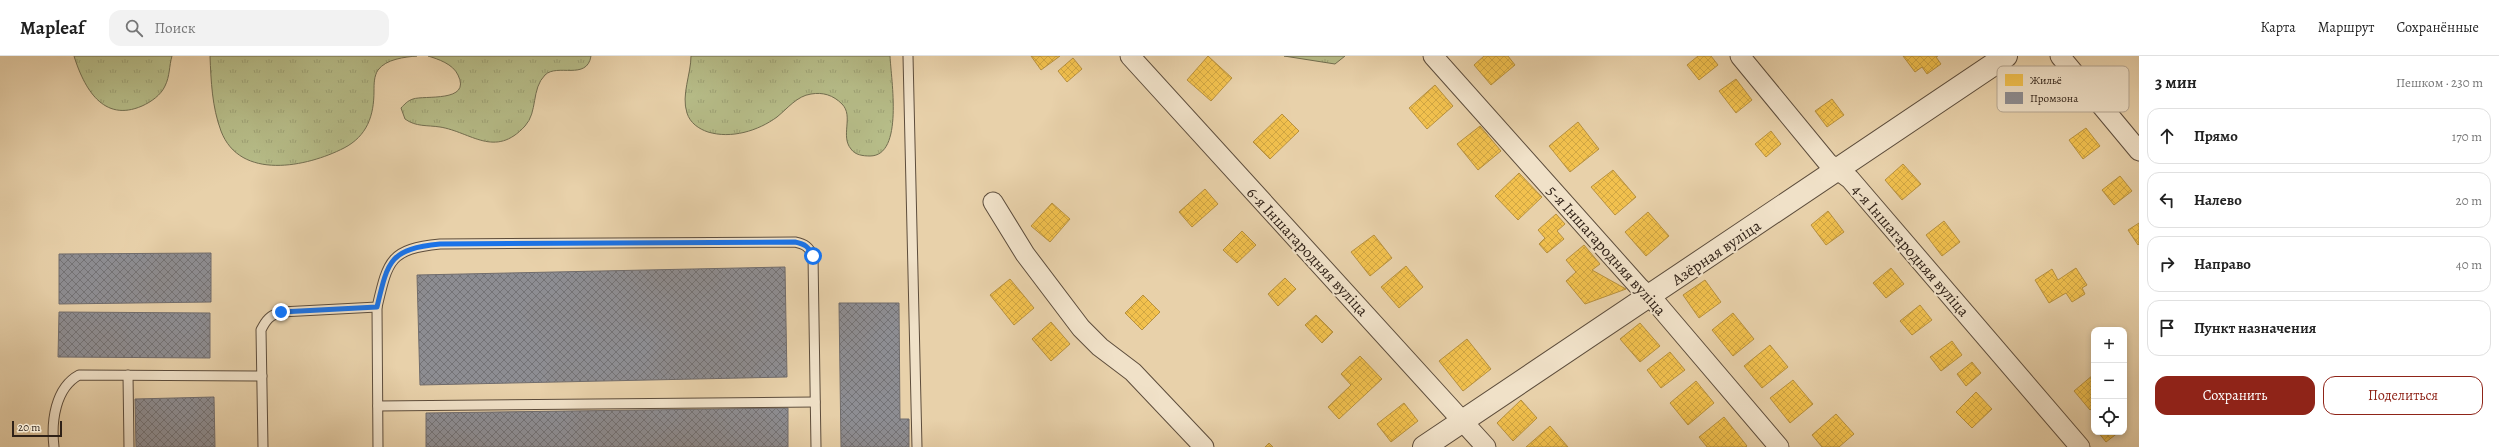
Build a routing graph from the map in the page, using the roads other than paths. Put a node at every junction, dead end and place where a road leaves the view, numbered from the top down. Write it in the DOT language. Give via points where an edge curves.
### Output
graph roads {
  1 [pos="908,56"];
  2 [pos="1130,56"];
  3 [pos="1432,56"];
  4 [pos="1740,56"];
  5 [pos="2006,56"];
  6 [pos="2060,56"];
  7 [pos="2068,66"];
  8 [pos="2107,112"];
  9 [pos="2139,151"];
  10 [pos="1838,170"];
  11 [pos="993,202"];
  12 [pos="1649,297"];
  13 [pos="377,307"];
  14 [pos="128,375"];
  15 [pos="262,376"];
  16 [pos="815,402"];
  17 [pos="378,406"];
  18 [pos="1463,420"];
  19 [pos="54,447"];
  20 [pos="129,447"];
  21 [pos="263,447"];
  22 [pos="378,447"];
  23 [pos="816,447"];
  24 [pos="917,447"];
  25 [pos="1204,447"];
  26 [pos="1424,447"];
  27 [pos="1486,447"];
  28 [pos="1779,447"];
  29 [pos="2080,447"];
  1 -- 24 [label="lane"];
  2 -- 18 [label="street, 6-я Іншагародняя вуліца"];
  3 -- 12 [label="street, 5-я Іншагародняя вуліца"];
  4 -- 10 [label="street, 4-я Іншагародняя вуліца" via="1828,163"];
  5 -- 10 [label="street, Азёрная вуліца"];
  6 -- 7 [label="street"];
  8 -- 9 [label="street"];
  10 -- 12 [label="street, Азёрная вуліца"];
  10 -- 29 [label="street, 4-я Іншагародняя вуліца" via="1850,179"];
  11 -- 25 [label="street" via="1025,254 1081,328 1100,347 1133,372"];
  12 -- 18 [label="street, Азёрная вуліца"];
  12 -- 28 [label="street, 5-я Іншагародняя вуліца"];
  13 -- 15 [label="lane" via="281,312 271,315 261,330"];
  13 -- 16 [label="lane" via="386,271 396,257 408,249 419,246 799,242 810,249 813,256"];
  13 -- 17 [label="lane"];
  14 -- 15 [label="lane"];
  14 -- 19 [label="lane" via="80,375 70,380 63,389 56,410"];
  14 -- 20 [label="lane"];
  15 -- 21 [label="lane"];
  16 -- 17 [label="lane"];
  16 -- 23 [label="lane"];
  17 -- 22 [label="lane"];
  18 -- 26 [label="street, Азёрная вуліца"];
  18 -- 27 [label="street, 6-я Іншагародняя вуліца"];
}
